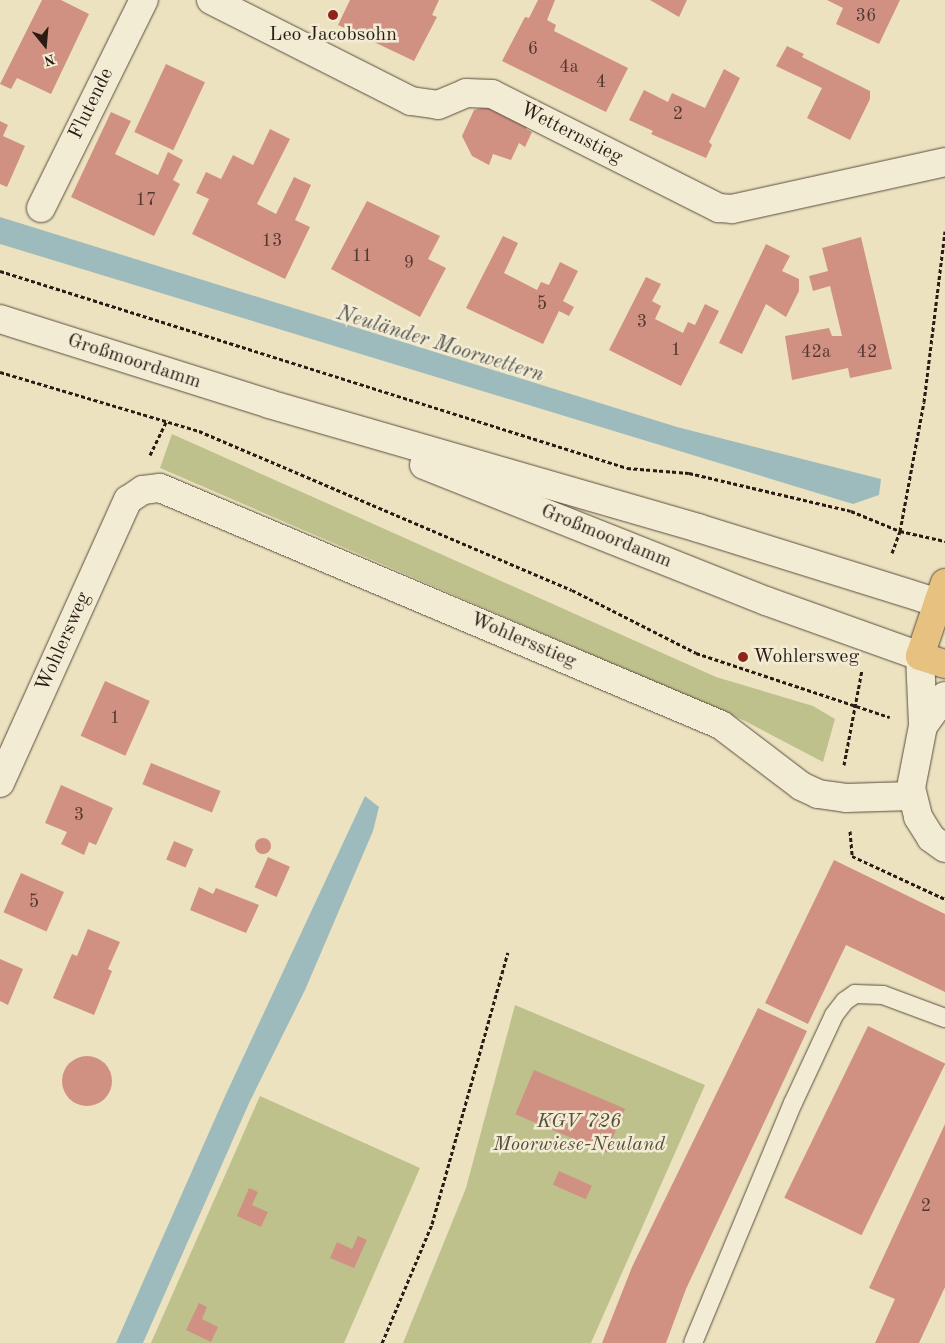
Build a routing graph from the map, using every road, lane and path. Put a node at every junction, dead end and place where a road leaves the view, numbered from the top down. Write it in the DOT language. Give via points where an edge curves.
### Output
graph roads {
  1 [pos="144,0"];
  2 [pos="211,0"];
  3 [pos="945,162"];
  4 [pos="41,208"];
  5 [pos="945,231"];
  6 [pos="0,271"];
  7 [pos="0,319"];
  8 [pos="0,372"];
  9 [pos="269,404"];
  10 [pos="128,500"];
  11 [pos="900,531"];
  12 [pos="945,541"];
  13 [pos="889,561"];
  14 [pos="943,597"];
  15 [pos="932,660"];
  16 [pos="862,672"];
  17 [pos="945,696"];
  18 [pos="853,706"];
  19 [pos="881,714"];
  20 [pos="923,726"];
  21 [pos="0,783"];
  22 [pos="912,796"];
  23 [pos="945,848"];
  24 [pos="508,952"];
  25 [pos="945,1018"];
  26 [pos="382,1343"];
  27 [pos="693,1343"];
  1 -- 4 [label="street, Flutende"];
  2 -- 3 [label="street, Wetternstieg" via="411,101 438,105 466,94 492,94 719,208 732,209"];
  5 -- 11 [label="path" via="924,402"];
  6 -- 11 [label="path" via="626,468 689,473 851,511"];
  7 -- 9 [label="street, Großmoordamm"];
  8 -- 18 [label="path" via="199,431 572,590 696,652"];
  9 -- 14 [label="street, Großmoordamm"];
  9 -- 15 [label="street, Großmoordamm" via="766,601"];
  10 -- 21 [label="street, Wohlersweg"];
  10 -- 22 [label="street, Wohlersstieg" via="144,490 167,490 721,725 801,786 818,794 846,798"];
  11 -- 12 [label="path"];
  11 -- 13 [label="path"];
  14 -- 15 [label="main road"];
  15 -- 20 [label="street"];
  16 -- 18 [label="path"];
  17 -- 20 [label="street"];
  18 -- 19 [label="path"];
  20 -- 22 [label="street" via="913,773"];
  22 -- 23 [label="street" via="918,817 931,838"];
  24 -- 26 [label="path" via="432,1224"];
  25 -- 27 [label="lane" via="883,995 855,994 834,1015 793,1103"];
}
